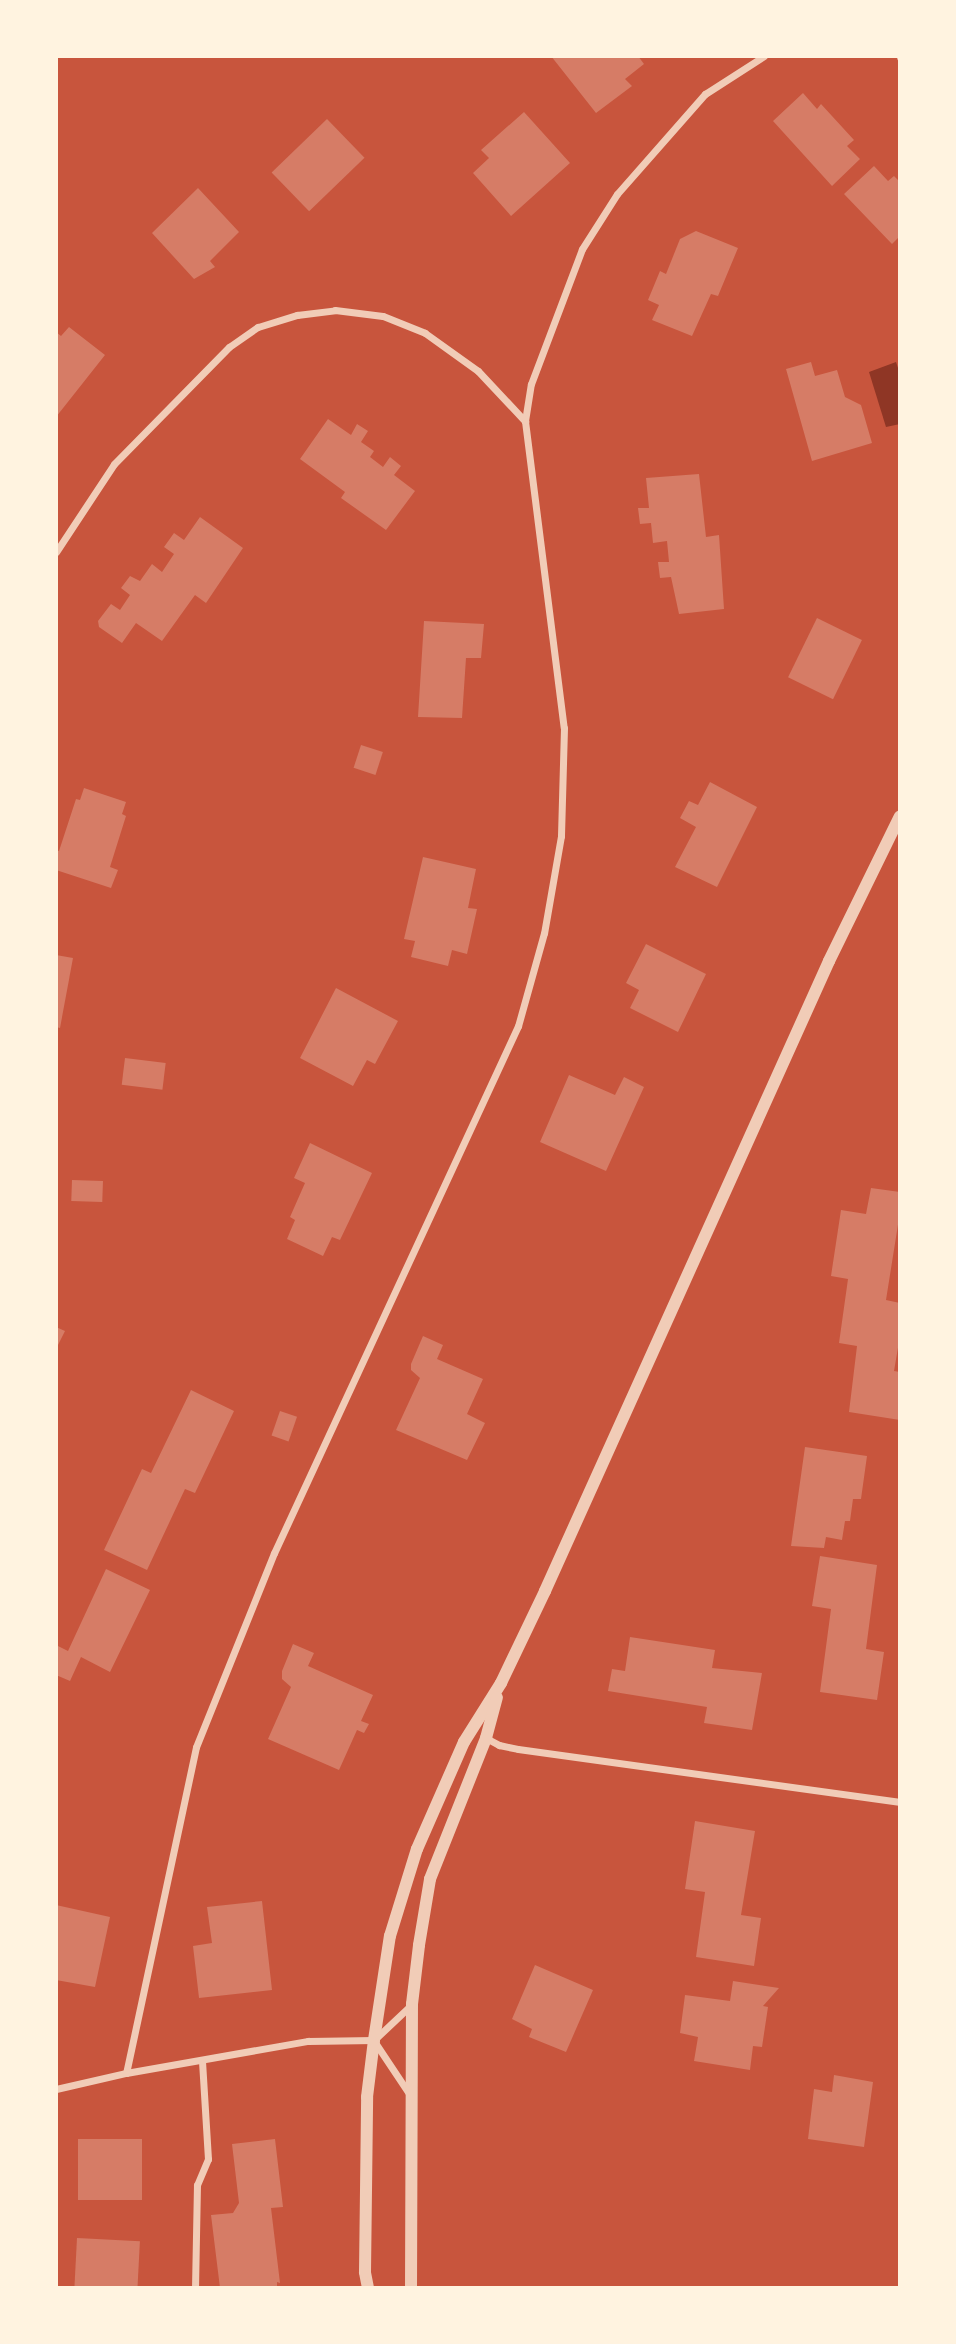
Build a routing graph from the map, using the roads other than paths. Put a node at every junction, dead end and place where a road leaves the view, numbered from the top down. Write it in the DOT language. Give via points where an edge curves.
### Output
graph roads {
  1 [pos="764,56"];
  2 [pos="526,421"];
  3 [pos="56,552"];
  4 [pos="900,816"];
  5 [pos="501,1683"];
  6 [pos="486,1738"];
  7 [pos="900,1802"];
  8 [pos="412,2004"];
  9 [pos="374,2040"];
  10 [pos="202,2060"];
  11 [pos="126,2073"];
  12 [pos="56,2089"];
  13 [pos="411,2097"];
  14 [pos="195,2288"];
  15 [pos="368,2288"];
  16 [pos="411,2288"];
  1 -- 2 [label="street" via="705,94 617,194 582,249 531,384"];
  2 -- 3 [label="street" via="478,371 425,332 383,316 335,310 298,315 258,327 187,387 114,464"];
  2 -- 11 [label="street" via="564,728 561,836 544,933 518,1026 274,1553 196,1746"];
  4 -- 5 [label="street"];
  5 -- 6 [label="street"];
  5 -- 9 [label="street" via="464,1742 417,1849 390,1936"];
  6 -- 7 [label="street" via="518,1749"];
  6 -- 8 [label="street" via="430,1879"];
  8 -- 9 [label="street"];
  8 -- 13 [label="street"];
  9 -- 10 [label="street" via="307,2041"];
  9 -- 13 [label="street"];
  9 -- 15 [label="street" via="368,2097"];
  10 -- 11 [label="street"];
  10 -- 14 [label="street" via="208,2160 197,2185"];
  11 -- 12 [label="street"];
  13 -- 16 [label="street"];
}
